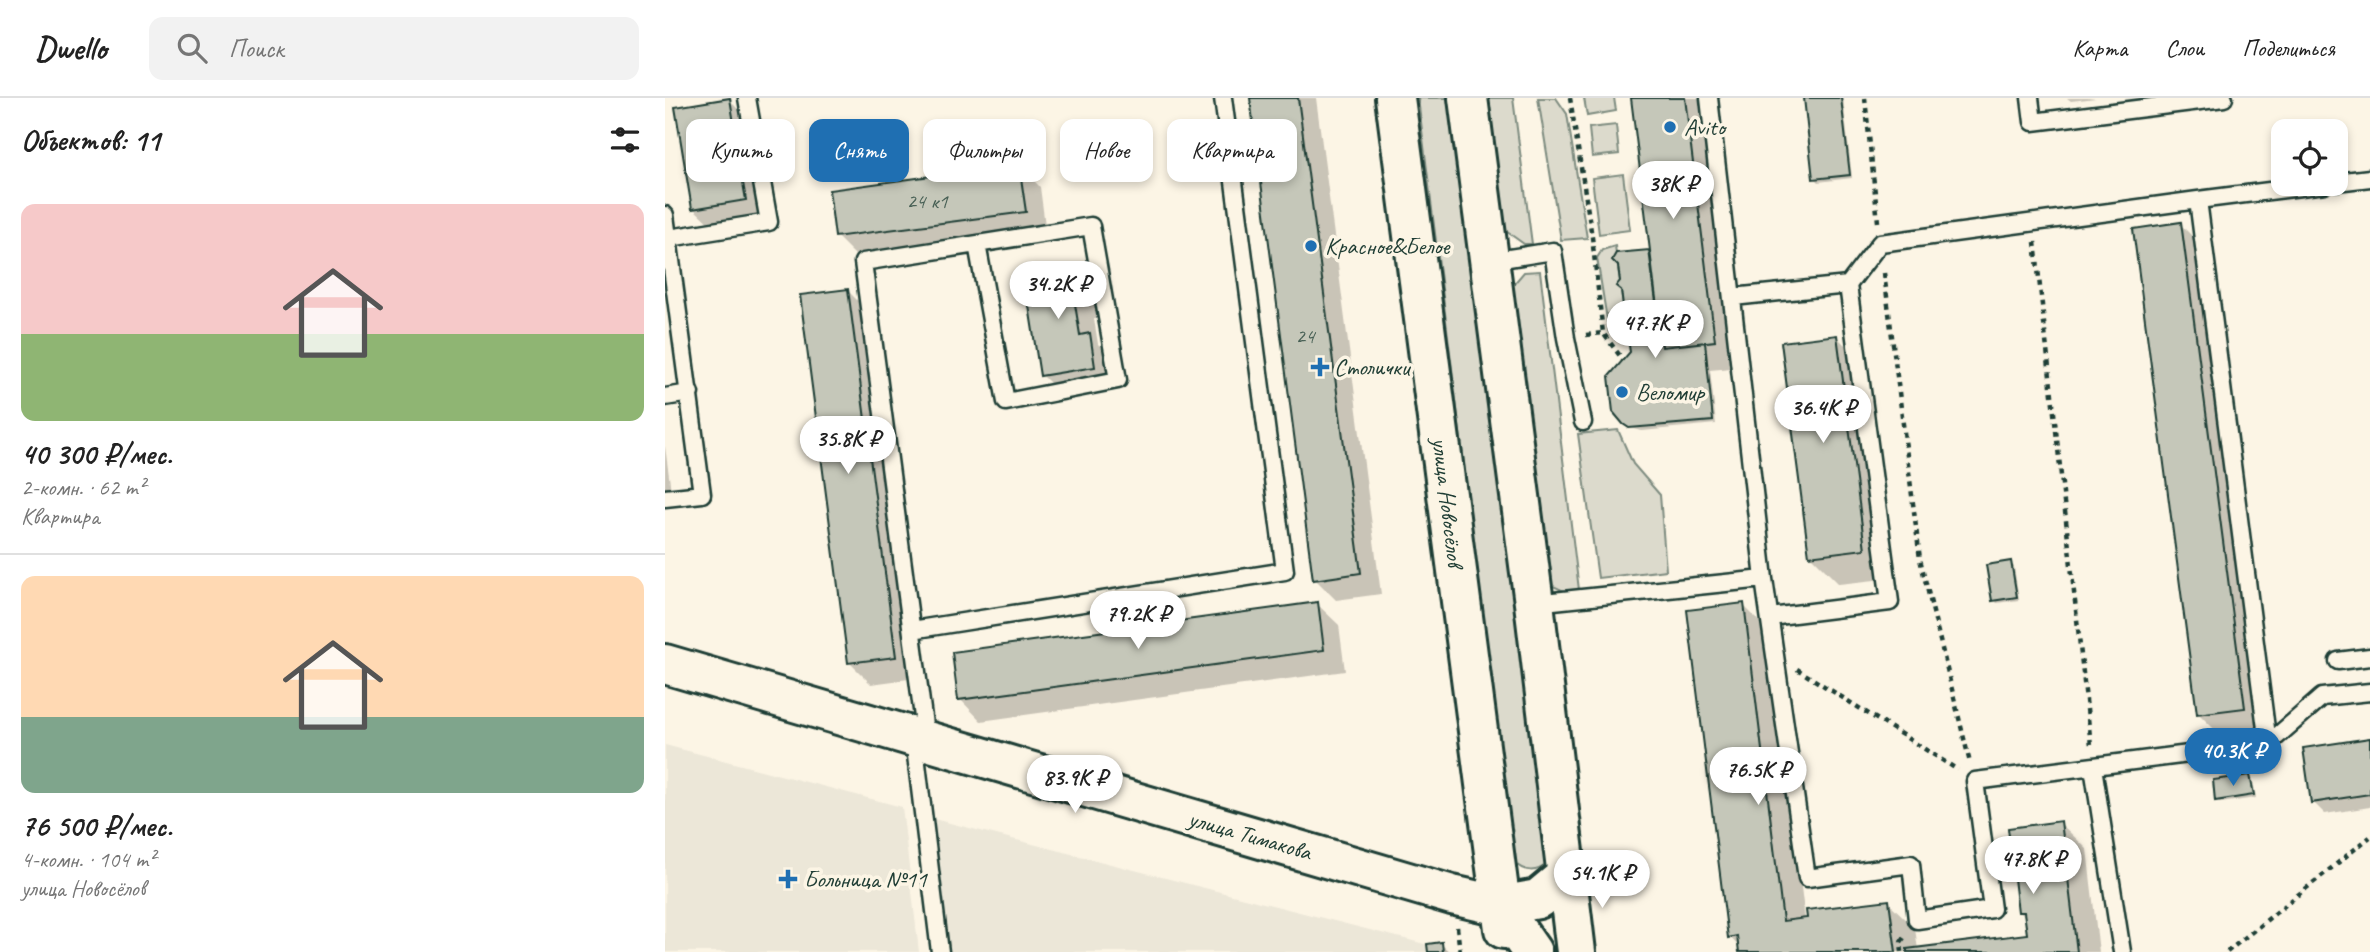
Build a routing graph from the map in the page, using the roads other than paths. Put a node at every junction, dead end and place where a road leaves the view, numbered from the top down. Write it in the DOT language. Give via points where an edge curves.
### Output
graph roads {
  1 [pos="747,98"];
  2 [pos="1223,98"];
  3 [pos="1395,98"];
  4 [pos="1468,98"];
  5 [pos="1709,98"];
  6 [pos="2030,98"];
  7 [pos="2224,98"];
  8 [pos="2159,102"];
  9 [pos="2370,178"];
  10 [pos="2348,181"];
  11 [pos="2271,191"];
  12 [pos="2199,200"];
  13 [pos="665,215"];
  14 [pos="669,238"];
  15 [pos="977,244"];
  16 [pos="1490,261"];
  17 [pos="1847,285"];
  18 [pos="1733,297"];
  19 [pos="690,393"];
  20 [pos="665,397"];
  21 [pos="1583,422"];
  22 [pos="665,498"];
  23 [pos="1764,579"];
  24 [pos="1534,603"];
  25 [pos="1770,617"];
  26 [pos="912,630"];
  27 [pos="2370,657"];
  28 [pos="2338,661"];
  29 [pos="665,664"];
  30 [pos="2370,692"];
  31 [pos="920,738"];
  32 [pos="2268,744"];
  33 [pos="2093,767"];
  34 [pos="1568,874"];
  35 [pos="1500,906"];
  36 [pos="940,952"];
  37 [pos="1508,952"];
  38 [pos="1532,952"];
  39 [pos="1576,952"];
  40 [pos="2122,952"];
  1 -- 14 [label="lane" via="769,222"];
  2 -- 26 [label="lane" via="1285,571"];
  3 -- 35 [label="main road, улица Новосёлов"];
  4 -- 16 [label="main road"];
  5 -- 18 [label="lane"];
  6 -- 8 [label="lane" via="2033,122"];
  7 -- 8 [label="lane"];
  9 -- 10 [label="lane"];
  11 -- 12 [label="lane"];
  12 -- 17 [label="lane" via="1880,243"];
  12 -- 32 [label="lane"];
  13 -- 14 [label="lane"];
  14 -- 19 [label="lane"];
  15 -- 15 [label="lane" via="1006,402 1118,380 1091,226"];
  15 -- 26 [label="lane" via="863,262"];
  16 -- 21 [label="lane" via="1553,251"];
  16 -- 24 [label="main road"];
  17 -- 18 [label="lane"];
  17 -- 25 [label="lane" via="1890,602"];
  18 -- 23 [label="lane"];
  19 -- 20 [label="lane"];
  19 -- 22 [label="lane" via="702,494"];
  23 -- 24 [label="lane"];
  23 -- 25 [label="lane"];
  24 -- 34 [label="main road"];
  25 -- 33 [label="lane" via="1807,878 1911,864 1917,920 1992,909 1975,781"];
  26 -- 31 [label="lane"];
  27 -- 28 [label="lane"];
  29 -- 31 [label="main road, улица Тимакова"];
  30 -- 32 [label="lane" via="2322,697"];
  31 -- 35 [label="main road, улица Тимакова"];
  31 -- 36 [label="lane"];
  32 -- 33 [label="lane"];
  33 -- 40 [label="lane"];
  34 -- 35 [label="main road" via="1538,899"];
  34 -- 39 [label="main road"];
  35 -- 37 [label="main road, улица Новосёлов"];
  35 -- 38 [label="main road"];
}
